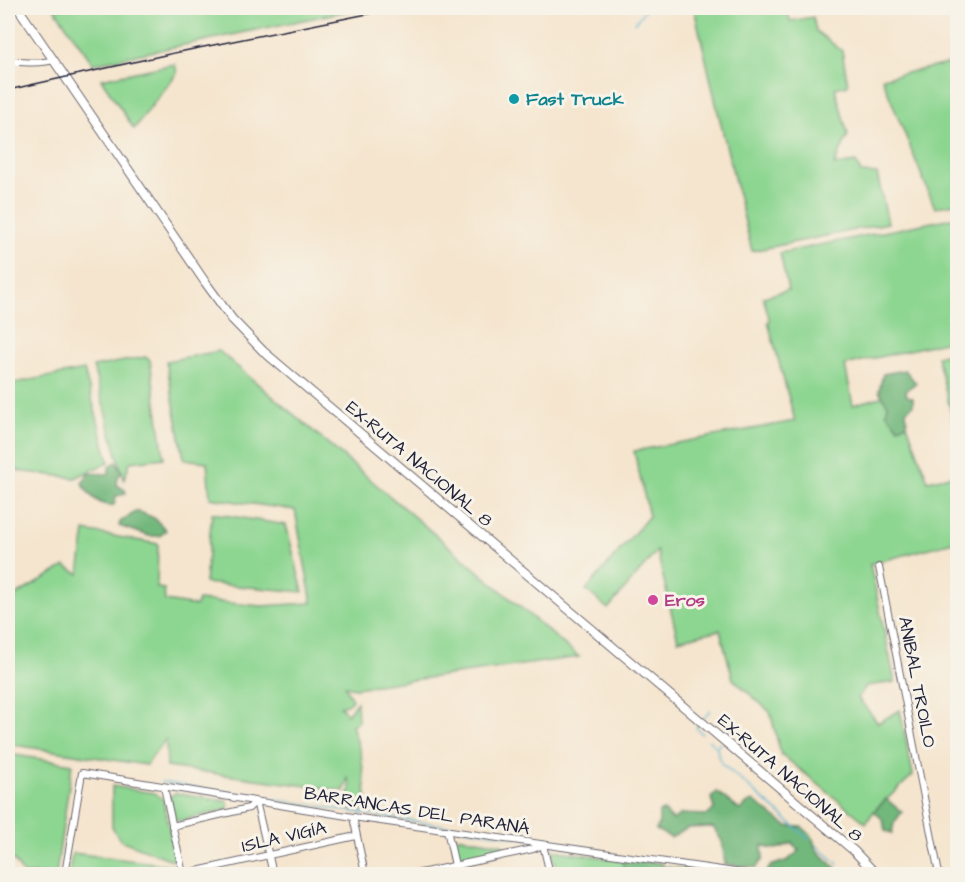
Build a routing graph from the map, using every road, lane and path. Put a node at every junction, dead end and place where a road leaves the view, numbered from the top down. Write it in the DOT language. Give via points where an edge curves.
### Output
graph roads {
  1 [pos="18,8"];
  2 [pos="53,60"];
  3 [pos="8,62"];
  4 [pos="879,567"];
  5 [pos="164,787"];
  6 [pos="256,801"];
  7 [pos="352,817"];
  8 [pos="172,826"];
  9 [pos="447,830"];
  10 [pos="356,836"];
  11 [pos="543,845"];
  12 [pos="268,856"];
  13 [pos="455,866"];
  14 [pos="736,873"];
  15 [pos="65,874"];
  16 [pos="183,874"];
  17 [pos="273,874"];
  18 [pos="365,874"];
  19 [pos="416,874"];
  20 [pos="457,874"];
  21 [pos="550,874"];
  22 [pos="749,874"];
  23 [pos="876,874"];
  24 [pos="939,874"];
  1 -- 2 [label="main road, EX-RUTA NACIONAL 8"];
  2 -- 3 [label="street"];
  2 -- 23 [label="main road, EX-RUTA NACIONAL 8" via="205,282 232,319 263,351 854,851"];
  4 -- 24 [label="street, ANIBAL TROILO"];
  5 -- 6 [label="street, BARRANCAS DEL PARANÁ"];
  5 -- 8 [label="street"];
  5 -- 15 [label="street, BARRANCAS DEL PARANÁ" via="82,773"];
  6 -- 7 [label="street, BARRANCAS DEL PARANÁ"];
  6 -- 8 [label="street" via="249,808"];
  6 -- 12 [label="street"];
  7 -- 9 [label="street, BARRANCAS DEL PARANÁ"];
  7 -- 10 [label="street"];
  8 -- 16 [label="street"];
  9 -- 11 [label="street, BARRANCAS DEL PARANÁ"];
  9 -- 13 [label="street"];
  10 -- 12 [label="street, ISLA VIGÍA"];
  10 -- 18 [label="street"];
  11 -- 13 [label="street"];
  11 -- 14 [label="street, BARRANCAS DEL PARANÁ"];
  11 -- 21 [label="street"];
  12 -- 16 [label="street, ISLA VIGÍA"];
  12 -- 17 [label="street"];
  13 -- 19 [label="street"];
  13 -- 20 [label="street"];
  14 -- 22 [label="street, BARRANCAS DEL PARANÁ"];
}
